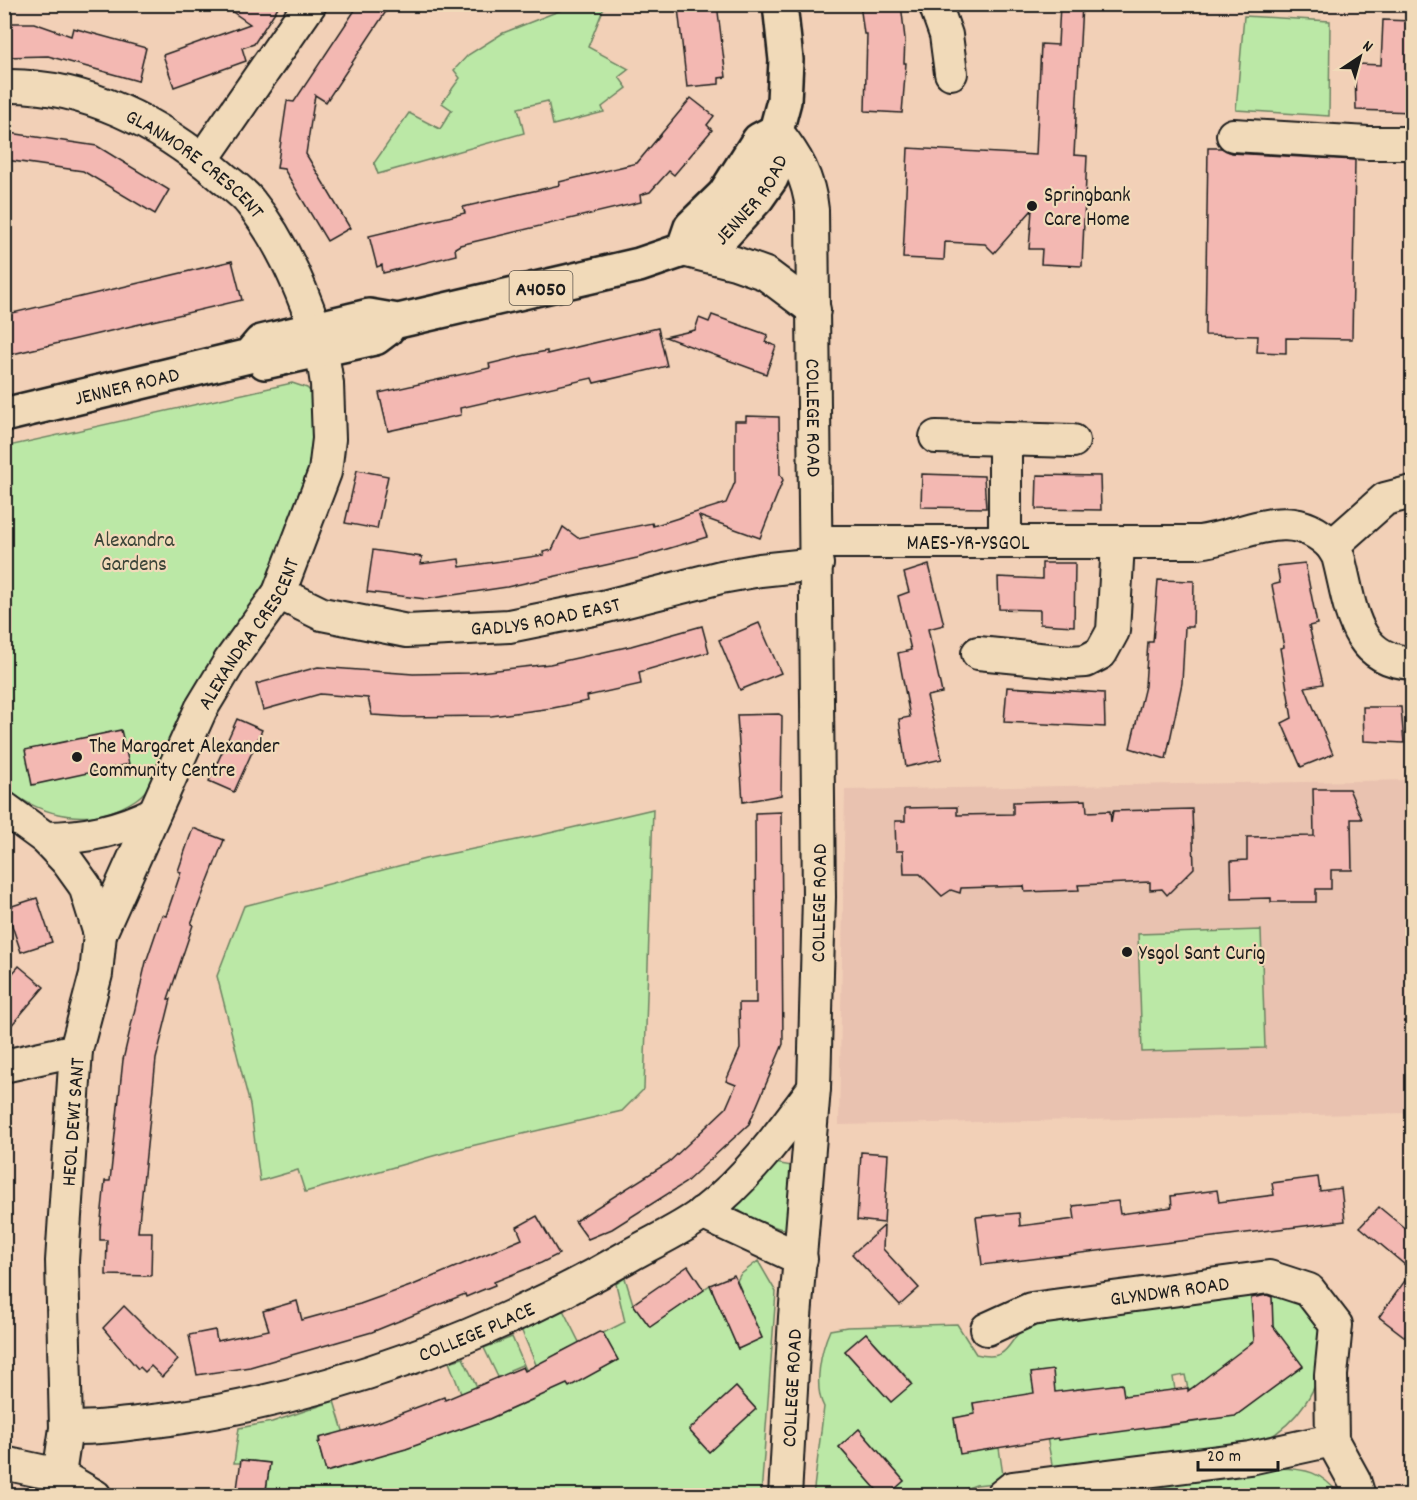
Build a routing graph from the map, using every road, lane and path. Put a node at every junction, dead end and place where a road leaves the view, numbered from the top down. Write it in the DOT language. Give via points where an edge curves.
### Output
graph roads {
  1 [pos="310,4"];
  2 [pos="780,4"];
  3 [pos="935,4"];
  4 [pos="951,72"];
  5 [pos="4,86"];
  6 [pos="776,131"];
  7 [pos="1233,135"];
  8 [pos="1413,143"];
  9 [pos="202,160"];
  10 [pos="683,250"];
  11 [pos="814,310"];
  12 [pos="319,340"];
  13 [pos="4,415"];
  14 [pos="936,437"];
  15 [pos="1005,439"];
  16 [pos="1073,441"];
  17 [pos="1413,492"];
  18 [pos="1005,542"];
  19 [pos="1118,543"];
  20 [pos="1332,546"];
  21 [pos="816,553"];
  22 [pos="279,592"];
  23 [pos="978,653"];
  24 [pos="1413,663"];
  25 [pos="4,808"];
  26 [pos="154,813"];
  27 [pos="45,838"];
  28 [pos="99,934"];
  29 [pos="76,1050"];
  30 [pos="4,1066"];
  31 [pos="814,1088"];
  32 [pos="702,1213"];
  33 [pos="801,1259"];
  34 [pos="987,1329"];
  35 [pos="66,1428"];
  36 [pos="1332,1440"];
  37 [pos="4,1463"];
  38 [pos="59,1475"];
  39 [pos="94,1496"];
  40 [pos="785,1496"];
  41 [pos="1002,1496"];
  42 [pos="1359,1496"];
  1 -- 9 [label="street"];
  2 -- 6 [label="main road" via="786,80"];
  3 -- 4 [label="street" via="946,35"];
  5 -- 9 [label="street, GLANMORE CRESCENT" via="71,92 135,116"];
  6 -- 10 [label="main road, JENNER ROAD" via="759,140 724,195 692,227"];
  6 -- 11 [label="street, COLLEGE ROAD" via="800,164 811,197"];
  7 -- 8 [label="street"];
  9 -- 12 [label="street, GLANMORE CRESCENT" via="250,202 297,278"];
  10 -- 11 [label="street" via="766,273"];
  10 -- 12 [label="main road, JENNER ROAD / A4050" via="639,265 398,321 375,338"];
  11 -- 21 [label="street, COLLEGE ROAD"];
  12 -- 13 [label="main road, JENNER ROAD / A4050" via="261,342 249,356"];
  12 -- 22 [label="street, ALEXANDRA CRESCENT" via="327,384 325,472"];
  14 -- 15 [label="street"];
  15 -- 16 [label="street"];
  15 -- 18 [label="street"];
  17 -- 20 [label="street" via="1385,499"];
  18 -- 19 [label="street, MAES-YR-YSGOL"];
  18 -- 21 [label="street, MAES-YR-YSGOL"];
  19 -- 20 [label="street, MAES-YR-YSGOL" via="1207,541 1280,523 1313,530"];
  19 -- 23 [label="street" via="1113,631 1101,653 1086,661 1069,662"];
  20 -- 24 [label="street" via="1357,628 1367,645 1394,662"];
  21 -- 22 [label="street, GADLYS ROAD EAST" via="603,607 509,626 407,631 322,614"];
  21 -- 31 [label="street, COLLEGE ROAD" via="819,897"];
  22 -- 26 [label="street, ALEXANDRA CRESCENT" via="201,709"];
  25 -- 27 [label="street, HEOL DEWI SANT"];
  26 -- 27 [label="street" via="129,826 77,838"];
  26 -- 28 [label="street, ALEXANDRA CRESCENT"];
  27 -- 28 [label="street, HEOL DEWI SANT" via="85,886"];
  28 -- 29 [label="street, HEOL DEWI SANT" via="96,975"];
  29 -- 30 [label="street"];
  29 -- 35 [label="street, HEOL DEWI SANT" via="62,1261"];
  31 -- 32 [label="street, COLLEGE PLACE" via="771,1145"];
  31 -- 33 [label="street, COLLEGE ROAD"];
  32 -- 33 [label="street"];
  32 -- 35 [label="street, COLLEGE PLACE" via="544,1302 424,1353 282,1397 210,1413 125,1425"];
  33 -- 40 [label="street, COLLEGE ROAD"];
  34 -- 36 [label="street, GLYNDWR ROAD" via="1031,1309 1269,1277 1309,1290 1336,1325 1331,1375"];
  35 -- 38 [label="street, HEOL DEWI SANT"];
  36 -- 41 [label="street" via="1250,1458 1012,1488"];
  36 -- 42 [label="street"];
  37 -- 38 [label="street"];
  38 -- 39 [label="street"];
}
